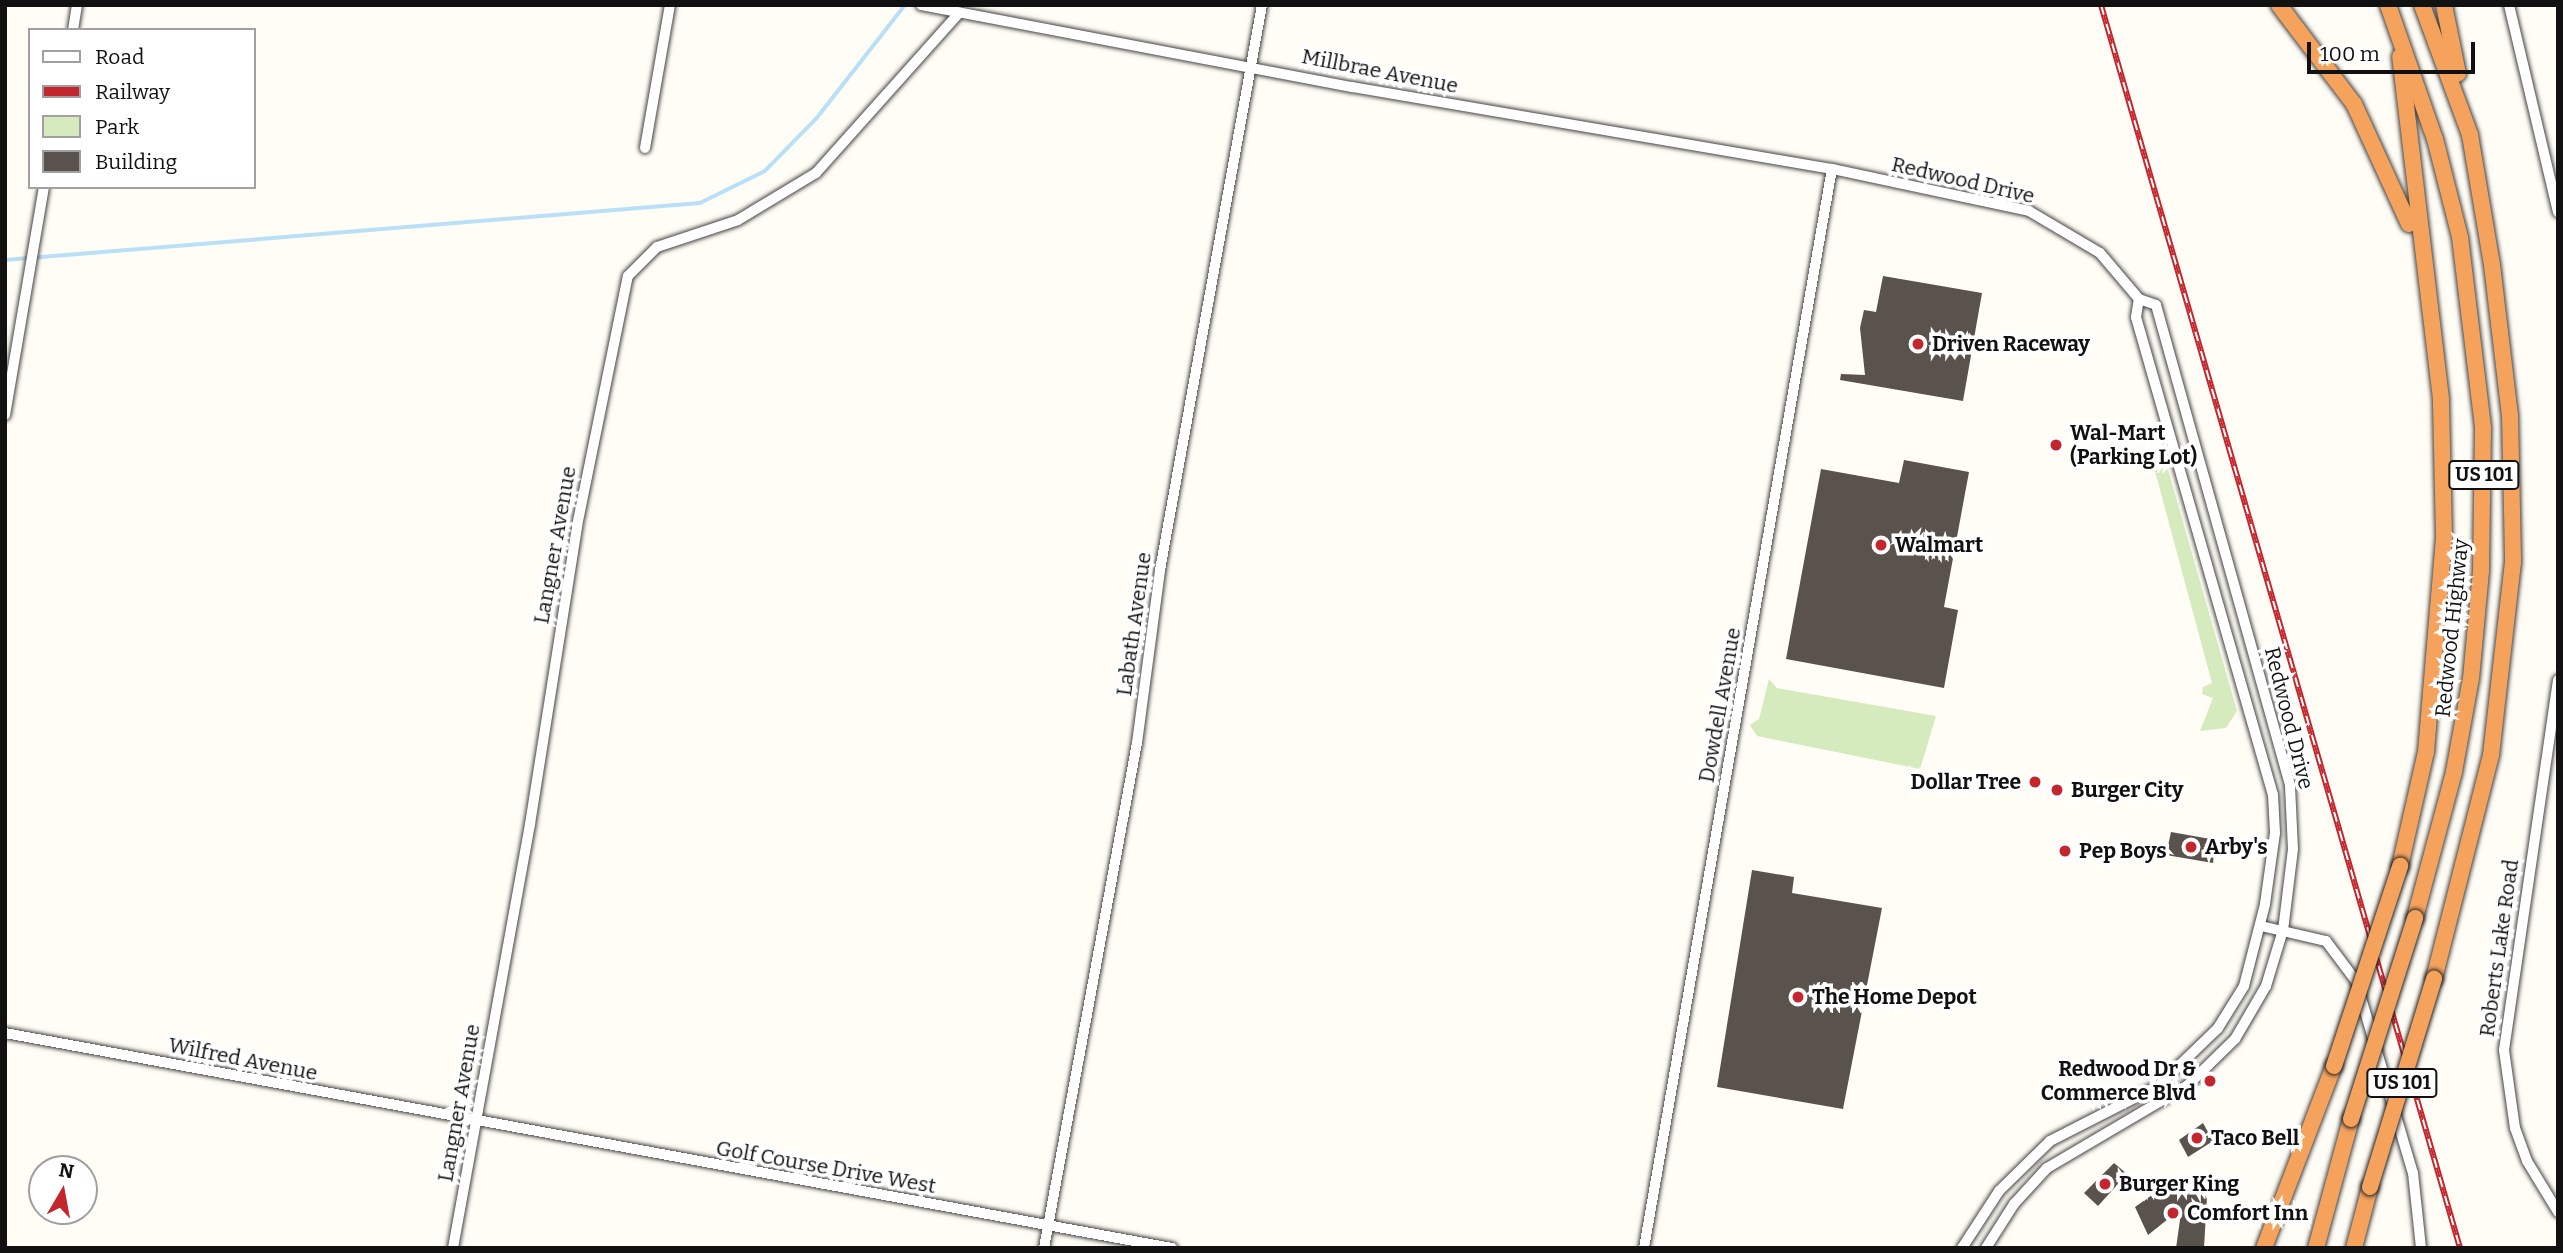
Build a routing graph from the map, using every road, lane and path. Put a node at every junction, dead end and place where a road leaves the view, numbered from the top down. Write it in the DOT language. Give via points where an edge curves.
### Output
graph roads {
  1 [pos="77,5"];
  2 [pos="670,5"];
  3 [pos="921,5"];
  4 [pos="1262,5"];
  5 [pos="2279,5"];
  6 [pos="2388,5"];
  7 [pos="2422,5"];
  8 [pos="2444,5"];
  9 [pos="2509,5"];
  10 [pos="959,13"];
  11 [pos="73,28"];
  12 [pos="2399,36"];
  13 [pos="1253,66"];
  14 [pos="2470,135"];
  15 [pos="645,148"];
  16 [pos="1832,169"];
  17 [pos="44,189"];
  18 [pos="2558,212"];
  19 [pos="2422,274"];
  20 [pos="2139,299"];
  21 [pos="5,415"];
  22 [pos="2558,680"];
  23 [pos="2261,926"];
  24 [pos="2283,930"];
  25 [pos="2218,1028"];
  26 [pos="5,1034"];
  27 [pos="2235,1039"];
  28 [pos="2117,1108"];
  29 [pos="474,1123"];
  30 [pos="2126,1125"];
  31 [pos="1999,1191"];
  32 [pos="2014,1204"];
  33 [pos="2558,1212"];
  34 [pos="1047,1226"];
  35 [pos="453,1248"];
  36 [pos="1044,1248"];
  37 [pos="1172,1248"];
  38 [pos="1644,1248"];
  39 [pos="1962,1248"];
  40 [pos="1986,1248"];
  41 [pos="2264,1248"];
  42 [pos="2316,1248"];
  43 [pos="2354,1248"];
  44 [pos="2421,1248"];
  1 -- 11 [label="street"];
  2 -- 15 [label="street"];
  3 -- 10 [label="street, Millbrae Avenue"];
  4 -- 13 [label="street, Labath Avenue"];
  5 -- 19 [label="highway" via="2354,104 2403,205"];
  6 -- 12 [label="highway, Redwood Highway / US 101"];
  7 -- 14 [label="highway, US 101"];
  8 -- 14 [label="highway"];
  9 -- 18 [label="street"];
  10 -- 13 [label="street, Millbrae Avenue"];
  10 -- 29 [label="street, Langner Avenue" via="816,173 738,220 657,247 628,275 577,526 530,824"];
  12 -- 19 [label="highway"];
  12 -- 42 [label="highway, Redwood Highway / US 101, bridge" via="2435,139 2459,237 2483,428 2482,546 2471,678 2455,772"];
  13 -- 16 [label="street, Millbrae Avenue"];
  13 -- 34 [label="street, Labath Avenue" via="1160,570 1138,743"];
  14 -- 43 [label="highway, US 101, bridge" via="2510,415 2513,562 2491,755 2434,979"];
  16 -- 20 [label="street, Redwood Drive" via="2029,211 2100,253"];
  16 -- 38 [label="street, Dowdell Avenue"];
  17 -- 21 [label="street"];
  19 -- 41 [label="highway, bridge" via="2441,399 2444,536 2426,752 2400,866 2334,1066"];
  20 -- 23 [label="street, Redwood Drive" via="2136,317 2273,795 2275,833"];
  20 -- 24 [label="street, Redwood Drive" via="2156,305 2290,786 2293,849"];
  22 -- 33 [label="street, Roberts Lake Road" via="2504,1050 2515,1128 2527,1161"];
  23 -- 24 [label="street"];
  23 -- 25 [label="street, Redwood Drive" via="2244,986"];
  24 -- 27 [label="street, Redwood Drive" via="2266,986"];
  24 -- 44 [label="street" via="2326,941 2357,981 2413,1173"];
  25 -- 27 [label="street"];
  25 -- 28 [label="street, Redwood Drive" via="2158,1086"];
  26 -- 29 [label="street, Wilfred Avenue"];
  27 -- 30 [label="street, Redwood Drive" via="2188,1085"];
  28 -- 30 [label="street"];
  28 -- 31 [label="street, Redwood Drive" via="2050,1141"];
  29 -- 34 [label="street, Golf Course Drive West"];
  29 -- 35 [label="street, Langner Avenue"];
  30 -- 32 [label="street, Redwood Drive" via="2047,1168"];
  31 -- 32 [label="street"];
  31 -- 39 [label="street, Redwood Drive"];
  32 -- 40 [label="street, Redwood Drive"];
  34 -- 36 [label="street, Labath Avenue"];
  34 -- 37 [label="street, Golf Course Drive West"];
}
